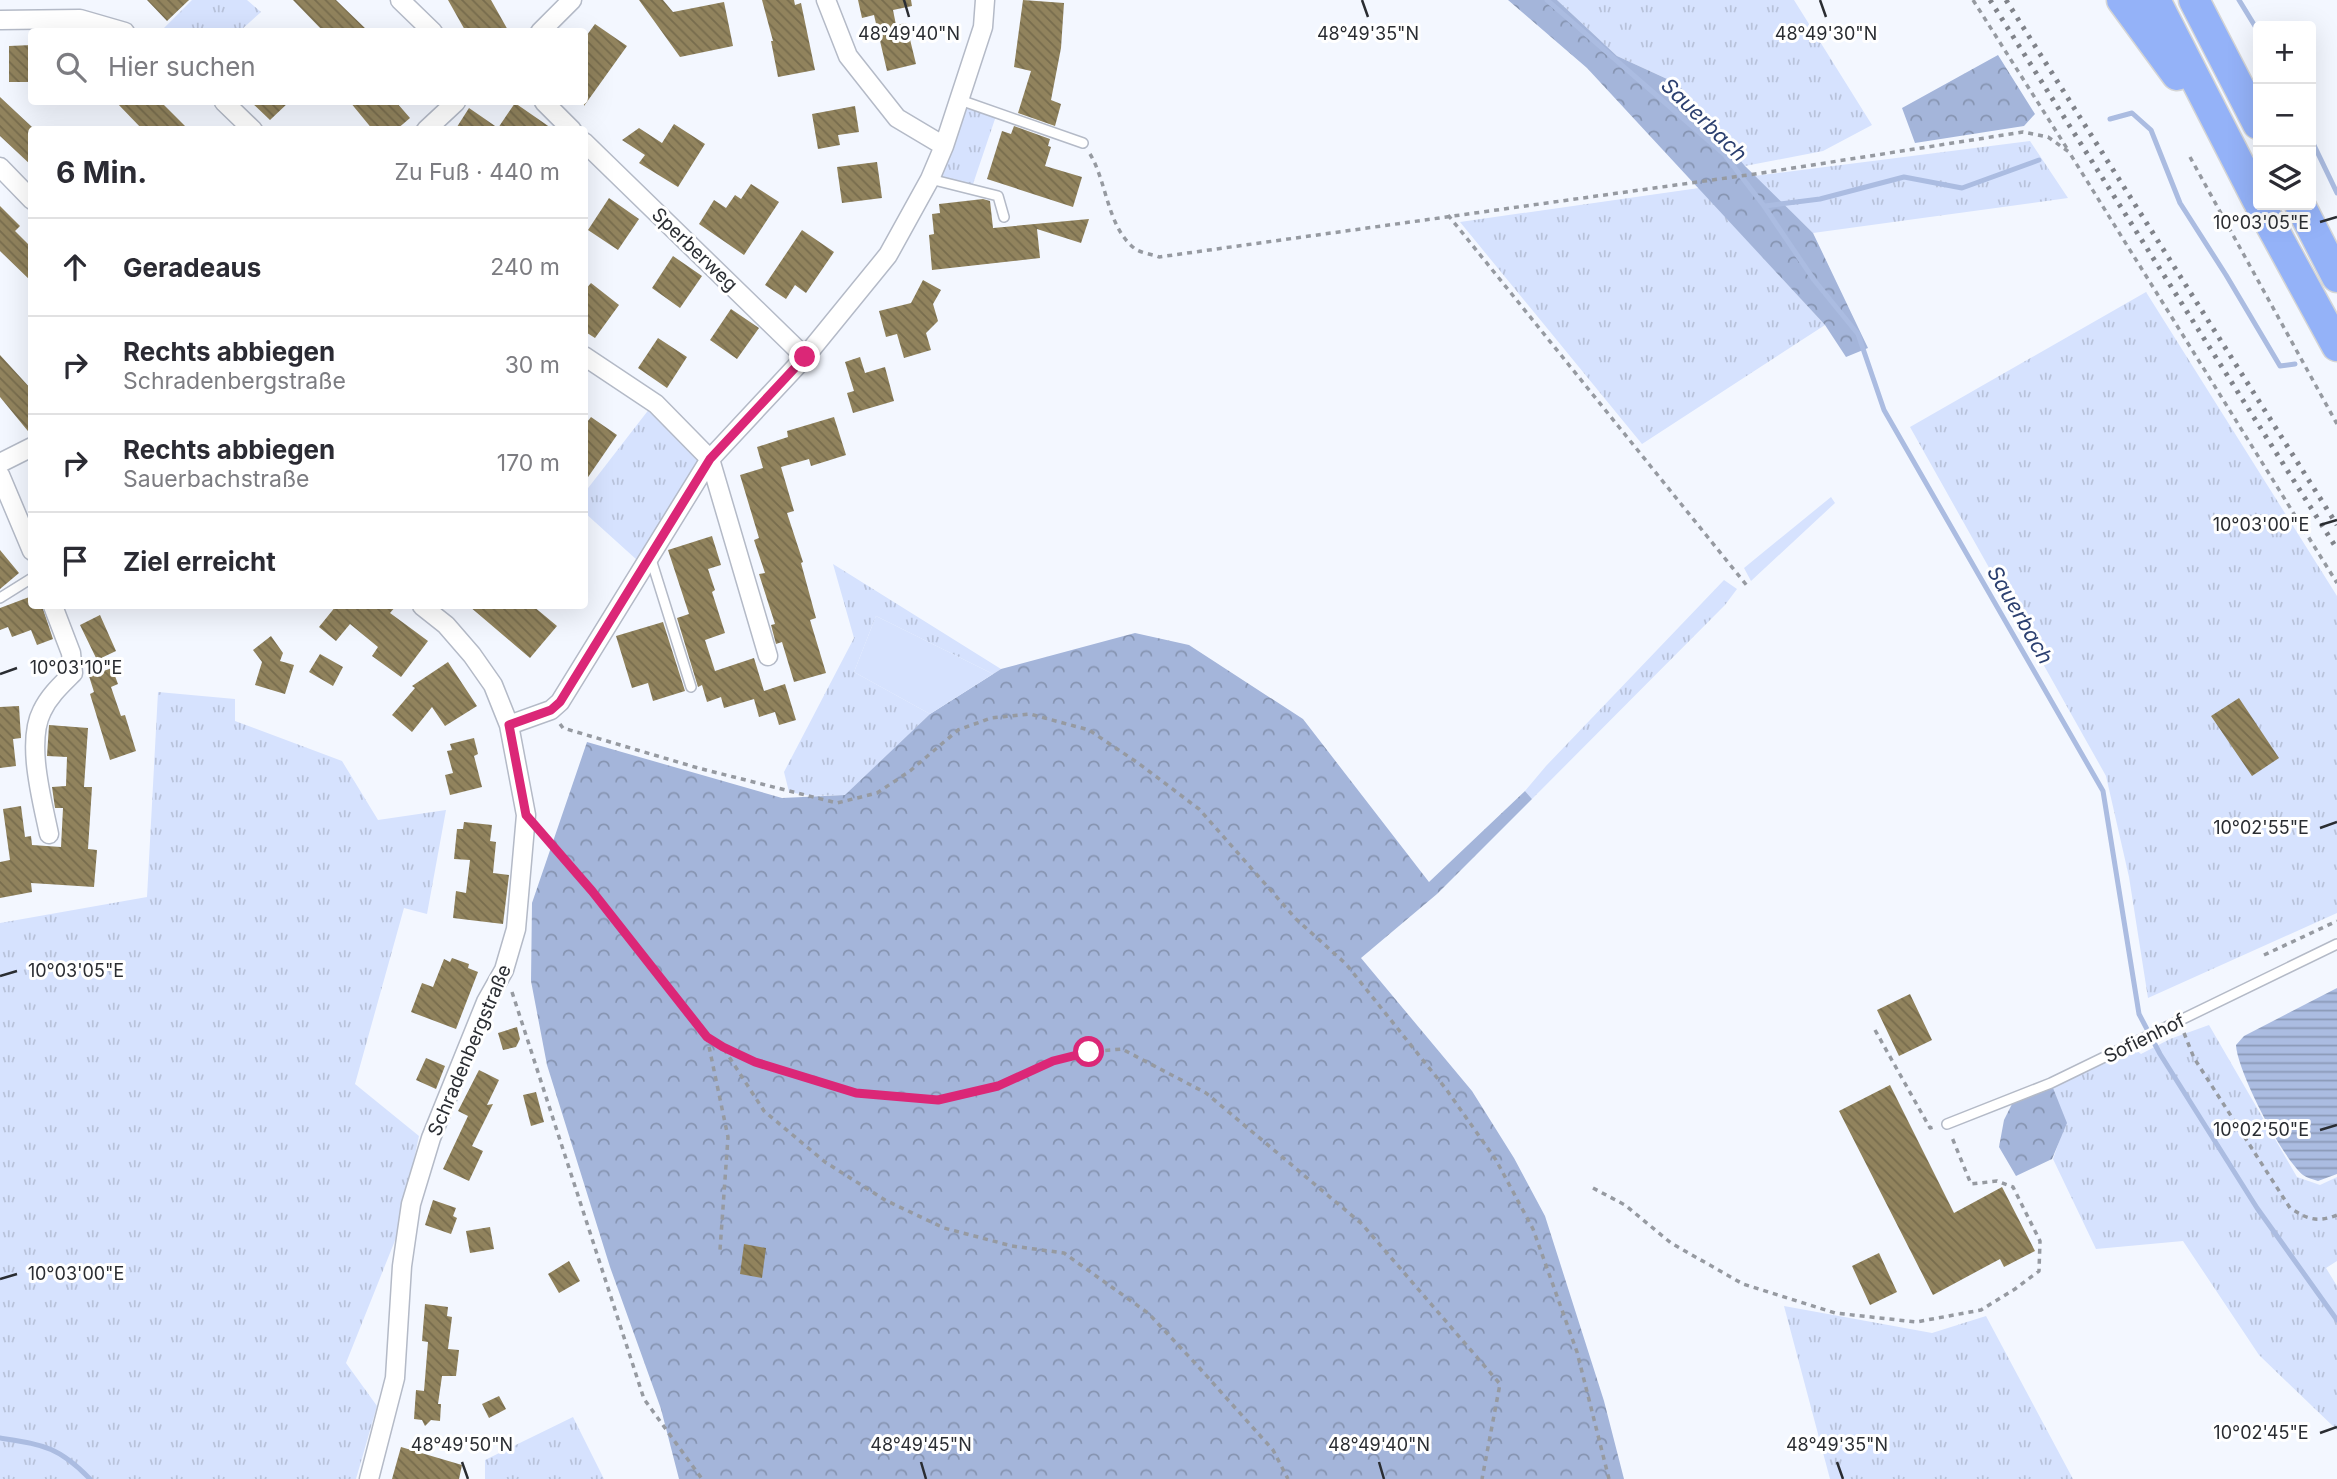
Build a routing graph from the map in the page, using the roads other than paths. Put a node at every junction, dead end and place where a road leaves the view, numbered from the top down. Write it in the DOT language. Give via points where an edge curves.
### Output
graph roads {
  1 [pos="400,0"];
  2 [pos="572,0"];
  3 [pos="826,0"];
  4 [pos="985,0"];
  5 [pos="2122,0"];
  6 [pos="2155,0"];
  7 [pos="2194,0"];
  8 [pos="0,20"];
  9 [pos="111,28"];
  10 [pos="429,28"];
  11 [pos="544,28"];
  12 [pos="960,100"];
  13 [pos="227,105"];
  14 [pos="453,105"];
  15 [pos="547,105"];
  16 [pos="2253,114"];
  17 [pos="249,126"];
  18 [pos="430,126"];
  19 [pos="568,126"];
  20 [pos="2227,143"];
  21 [pos="1083,144"];
  22 [pos="588,146"];
  23 [pos="944,146"];
  24 [pos="0,167"];
  25 [pos="930,179"];
  26 [pos="2253,192"];
  27 [pos="28,196"];
  28 [pos="2263,210"];
  29 [pos="2303,210"];
  30 [pos="1004,217"];
  31 [pos="2337,277"];
  32 [pos="2337,346"];
  33 [pos="805,357"];
  34 [pos="588,359"];
  35 [pos="28,450"];
  36 [pos="710,459"];
  37 [pos="0,474"];
  38 [pos="28,541"];
  39 [pos="650,556"];
  40 [pos="28,580"];
  41 [pos="0,598"];
  42 [pos="54,609"];
  43 [pos="426,609"];
  44 [pos="768,656"];
  45 [pos="691,687"];
  46 [pos="509,725"];
  47 [pos="49,834"];
  48 [pos="2337,944"];
  49 [pos="1947,1124"];
  50 [pos="369,1479"];
  1 -- 10 [label="street"];
  2 -- 11 [label="street"];
  3 -- 23 [label="street" via="848,55 897,118"];
  4 -- 12 [label="street" via="982,27"];
  5 -- 20 [label="highway"];
  6 -- 20 [label="highway"];
  7 -- 16 [label="highway"];
  8 -- 9 [label="street" via="80,19"];
  12 -- 21 [label="lane"];
  12 -- 23 [label="street"];
  13 -- 17 [label="street"];
  14 -- 18 [label="street"];
  15 -- 19 [label="street"];
  20 -- 26 [label="highway"];
  22 -- 33 [label="street, Sperberweg"];
  23 -- 25 [label="street"];
  24 -- 27 [label="street"];
  25 -- 30 [label="lane" via="998,196"];
  25 -- 33 [label="street" via="888,255"];
  28 -- 32 [label="highway"];
  29 -- 31 [label="highway"];
  33 -- 36 [label="street"];
  34 -- 36 [label="street" via="656,404"];
  35 -- 37 [label="street"];
  36 -- 39 [label="street"];
  36 -- 44 [label="street"];
  37 -- 38 [label="street"];
  39 -- 45 [label="lane"];
  39 -- 46 [label="street" via="560,702 551,710"];
  40 -- 41 [label="lane"];
  42 -- 47 [label="street" via="72,653 73,673 53,693 34,734"];
  43 -- 46 [label="street, Schradenbergstraße" via="472,655 493,685"];
  46 -- 50 [label="street, Schradenbergstraße" via="526,815 516,929 504,970 486,1002 436,1125 411,1204 402,1266 396,1378"];
  48 -- 49 [label="lane, Sofienhof" via="2051,1083"];
}
